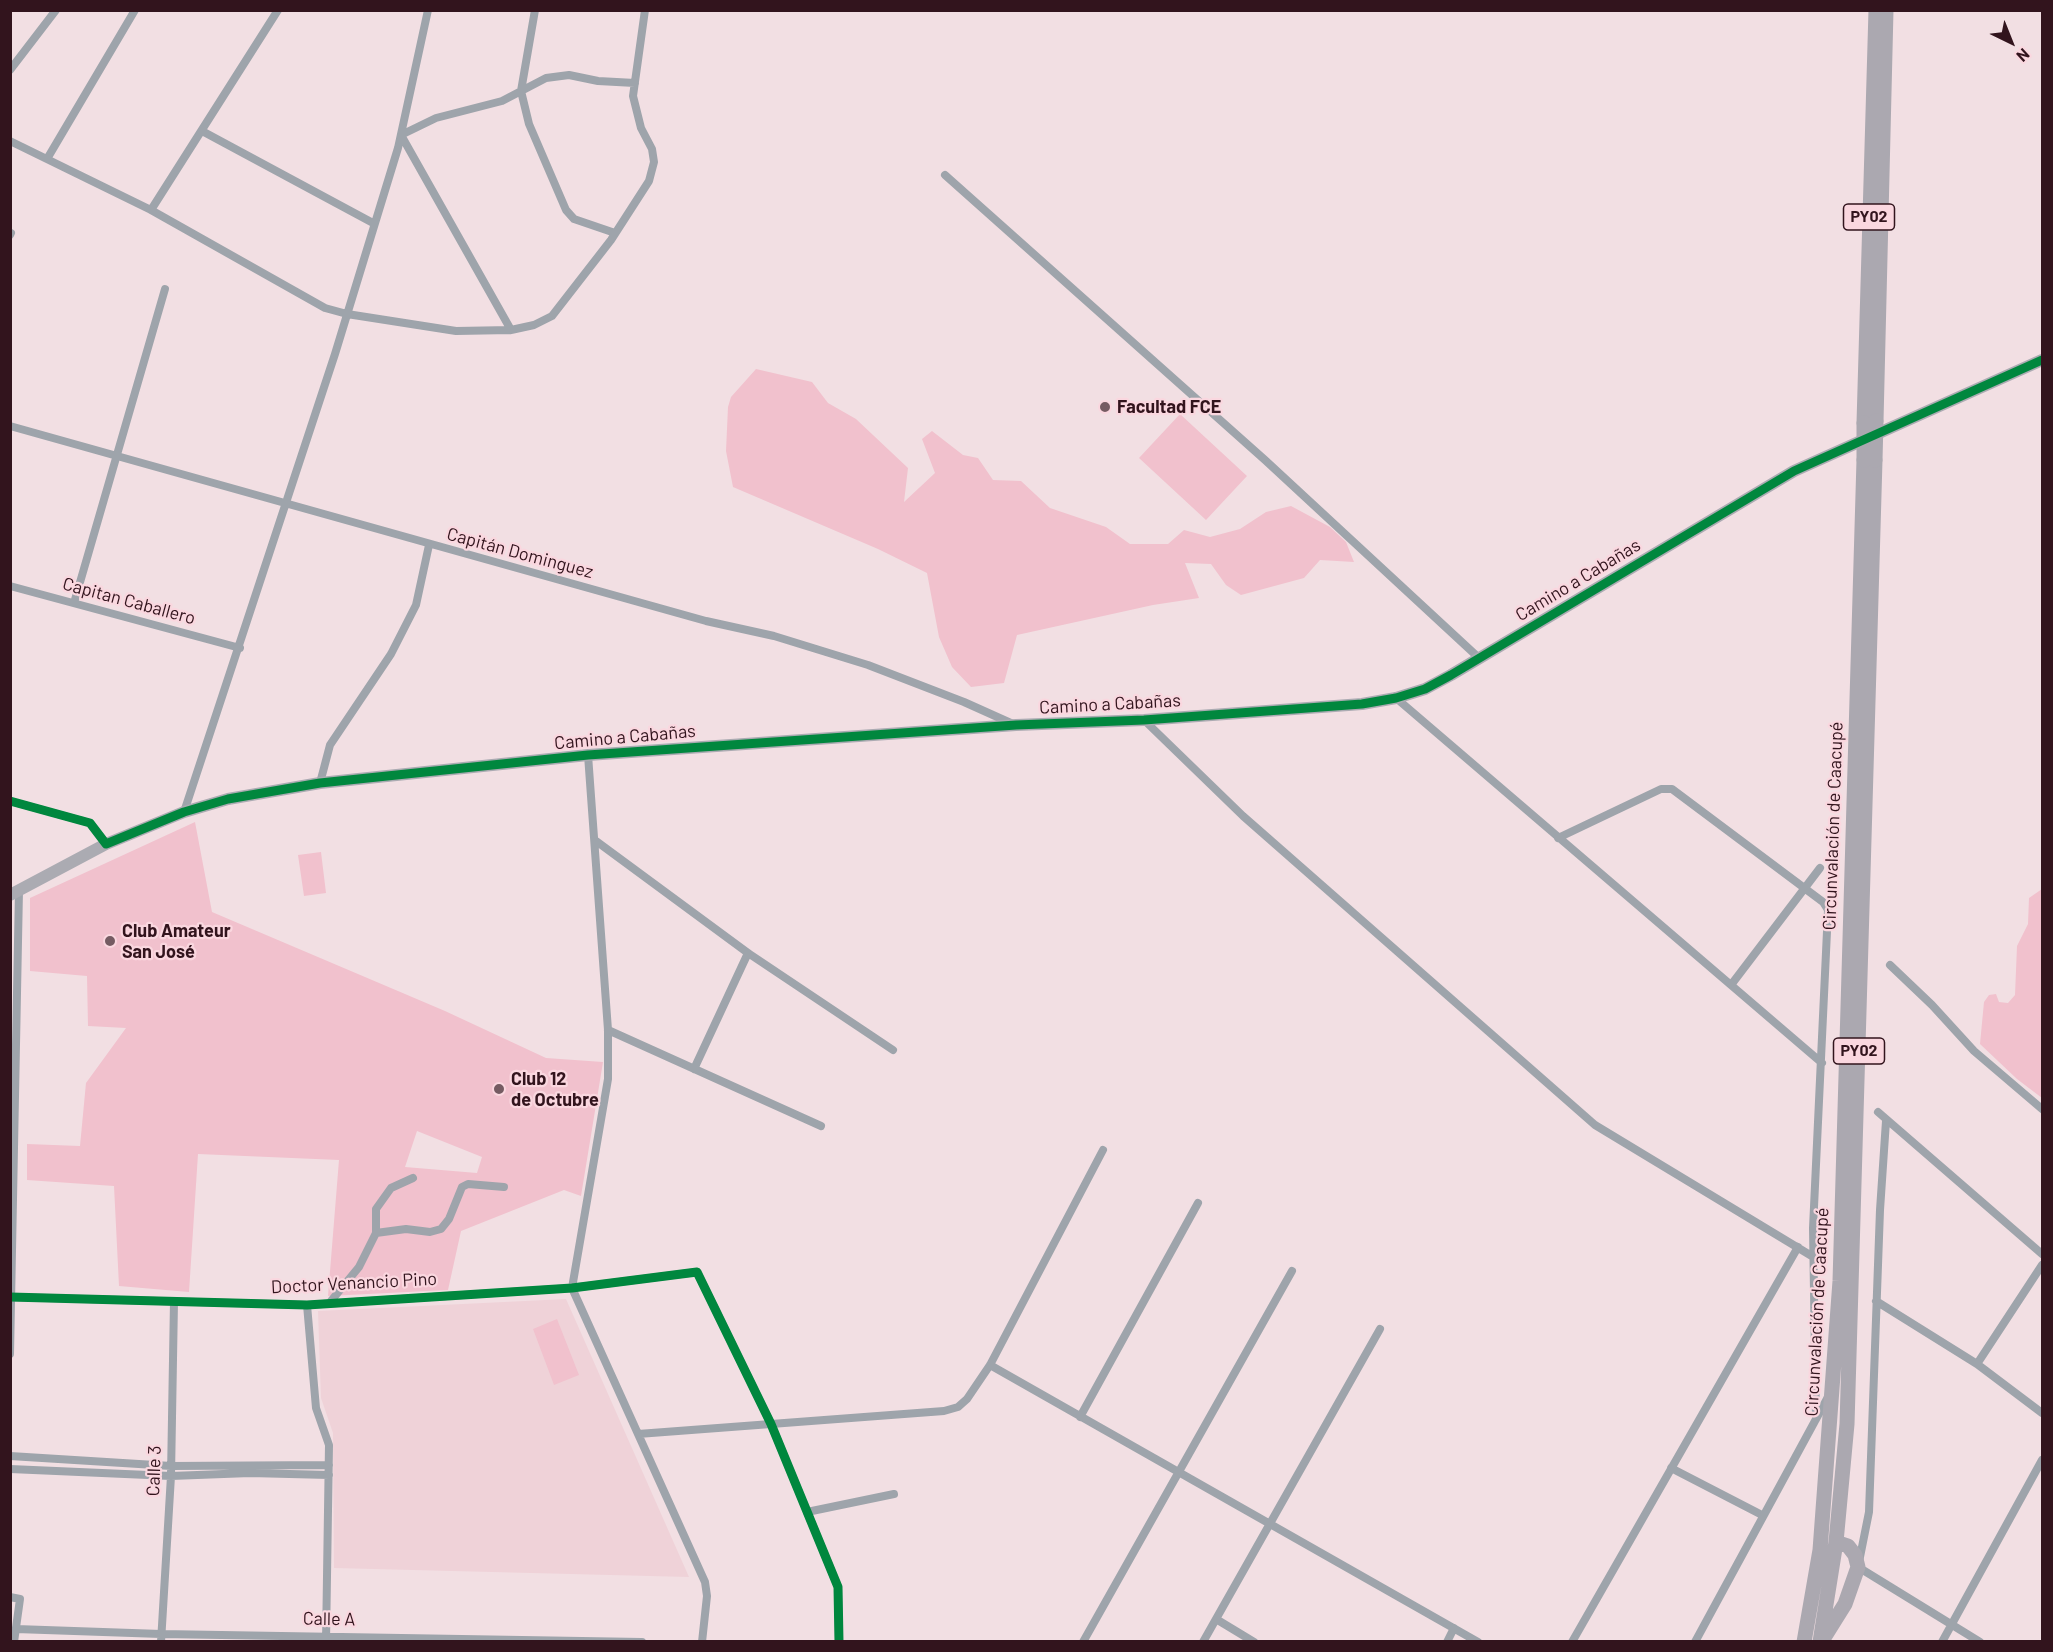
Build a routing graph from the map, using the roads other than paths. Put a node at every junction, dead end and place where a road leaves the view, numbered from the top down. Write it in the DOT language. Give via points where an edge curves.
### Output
graph roads {
  1 [pos="56,10"];
  2 [pos="135,10"];
  3 [pos="278,10"];
  4 [pos="428,10"];
  5 [pos="535,10"];
  6 [pos="645,10"];
  7 [pos="1876,10"];
  8 [pos="1886,10"];
  9 [pos="10,70"];
  10 [pos="635,83"];
  11 [pos="521,91"];
  12 [pos="202,131"];
  13 [pos="401,135"];
  14 [pos="10,141"];
  15 [pos="47,159"];
  16 [pos="945,175"];
  17 [pos="151,210"];
  18 [pos="373,223"];
  19 [pos="615,233"];
  20 [pos="165,289"];
  21 [pos="347,314"];
  22 [pos="511,330"];
  23 [pos="2043,360"];
  24 [pos="1870,422"];
  25 [pos="10,426"];
  26 [pos="115,456"];
  27 [pos="1870,460"];
  28 [pos="286,506"];
  29 [pos="429,545"];
  30 [pos="10,586"];
  31 [pos="74,603"];
  32 [pos="240,648"];
  33 [pos="1479,658"];
  34 [pos="1396,698"];
  35 [pos="1144,720"];
  36 [pos="1016,725"];
  37 [pos="588,755"];
  38 [pos="320,783"];
  39 [pos="10,801"];
  40 [pos="184,812"];
  41 [pos="1558,838"];
  42 [pos="596,842"];
  43 [pos="106,844"];
  44 [pos="1820,868"];
  45 [pos="20,889"];
  46 [pos="1805,889"];
  47 [pos="748,953"];
  48 [pos="1890,965"];
  49 [pos="1731,986"];
  50 [pos="608,1030"];
  51 [pos="893,1050"];
  52 [pos="1822,1062"];
  53 [pos="694,1069"];
  54 [pos="2043,1109"];
  55 [pos="1878,1112"];
  56 [pos="1886,1121"];
  57 [pos="821,1126"];
  58 [pos="14,1128"];
  59 [pos="1103,1150"];
  60 [pos="413,1178"];
  61 [pos="504,1187"];
  62 [pos="1198,1203"];
  63 [pos="376,1233"];
  64 [pos="1798,1248"];
  65 [pos="2043,1254"];
  66 [pos="1815,1258"];
  67 [pos="2043,1265"];
  68 [pos="1292,1271"];
  69 [pos="572,1288"];
  70 [pos="12,1297"];
  71 [pos="174,1301"];
  72 [pos="331,1301"];
  73 [pos="1876,1301"];
  74 [pos="307,1305"];
  75 [pos="1380,1329"];
  76 [pos="10,1354"];
  77 [pos="1977,1364"];
  78 [pos="990,1365"];
  79 [pos="1833,1389"];
  80 [pos="2043,1413"];
  81 [pos="1080,1417"];
  82 [pos="1816,1419"];
  83 [pos="771,1424"];
  84 [pos="638,1434"];
  85 [pos="10,1456"];
  86 [pos="2043,1460"];
  87 [pos="329,1465"];
  88 [pos="171,1466"];
  89 [pos="1671,1468"];
  90 [pos="10,1469"];
  91 [pos="1178,1473"];
  92 [pos="329,1475"];
  93 [pos="171,1476"];
  94 [pos="894,1494"];
  95 [pos="807,1512"];
  96 [pos="1762,1515"];
  97 [pos="1269,1524"];
  98 [pos="1836,1542"];
  99 [pos="1858,1567"];
  100 [pos="10,1597"];
  101 [pos="1216,1619"];
  102 [pos="1951,1624"];
  103 [pos="1455,1628"];
  104 [pos="16,1629"];
  105 [pos="161,1638"];
  106 [pos="326,1639"];
  107 [pos="14,1641"];
  108 [pos="632,1641"];
  109 [pos="642,1641"];
  110 [pos="702,1641"];
  111 [pos="839,1641"];
  112 [pos="1083,1641"];
  113 [pos="1203,1641"];
  114 [pos="1254,1641"];
  115 [pos="1447,1641"];
  116 [pos="1478,1641"];
  117 [pos="1572,1641"];
  118 [pos="1695,1641"];
  119 [pos="1804,1641"];
  120 [pos="1821,1641"];
  121 [pos="1942,1641"];
  122 [pos="1980,1641"];
  1 -- 9 [label="street"];
  2 -- 15 [label="street"];
  3 -- 12 [label="street"];
  4 -- 13 [label="street"];
  5 -- 11 [label="street"];
  6 -- 10 [label="street"];
  7 -- 24 [label="highway, Circunvalación de Caacupé / PY02"];
  8 -- 24 [label="highway, Circunvalación de Caacupé / PY02"];
  10 -- 11 [label="street" via="569,75 546,78"];
  10 -- 19 [label="street" via="633,96 654,162 649,181"];
  11 -- 13 [label="street" via="502,101 436,118"];
  11 -- 19 [label="street" via="530,124 566,210 580,222"];
  12 -- 17 [label="street"];
  12 -- 18 [label="street"];
  13 -- 18 [label="street"];
  13 -- 22 [label="street"];
  14 -- 15 [label="street"];
  15 -- 17 [label="street"];
  16 -- 33 [label="street" via="1265,460"];
  17 -- 21 [label="street" via="325,308"];
  18 -- 21 [label="street"];
  19 -- 22 [label="street" via="552,316"];
  20 -- 26 [label="street"];
  21 -- 22 [label="street" via="456,331"];
  21 -- 28 [label="street"];
  23 -- 33 [label="street, Camino a Cabañas" via="1794,471"];
  24 -- 27 [label="highway, Circunvalación de Caacupé / PY02, bridge"];
  25 -- 26 [label="street, Capitán Dominguez"];
  26 -- 28 [label="street, Capitán Dominguez"];
  26 -- 31 [label="street"];
  27 -- 79 [label="highway, Circunvalación de Caacupé / PY02"];
  27 -- 98 [label="highway, Circunvalación de Caacupé / PY02" via="1852,1294 1847,1424"];
  28 -- 29 [label="street, Capitán Dominguez"];
  28 -- 32 [label="street"];
  29 -- 36 [label="street, Capitán Dominguez" via="774,636 878,669"];
  29 -- 38 [label="street" via="416,605 391,654 330,745"];
  30 -- 31 [label="street, Capitan Caballero"];
  31 -- 32 [label="street, Capitan Caballero"];
  32 -- 40 [label="street"];
  33 -- 34 [label="street, Camino a Cabañas" via="1425,689"];
  34 -- 35 [label="street, Camino a Cabañas" via="1362,704"];
  34 -- 41 [label="street"];
  35 -- 36 [label="street, Camino a Cabañas"];
  35 -- 64 [label="street" via="1243,816 1595,1125"];
  36 -- 37 [label="street, Camino a Cabañas"];
  37 -- 38 [label="street, Camino a Cabañas"];
  37 -- 42 [label="street"];
  38 -- 40 [label="street, Camino a Cabañas" via="228,799"];
  39 -- 43 [label="street" via="90,823"];
  40 -- 43 [label="street, Camino a Cabañas"];
  41 -- 46 [label="street" via="1661,789 1672,789"];
  41 -- 49 [label="street"];
  42 -- 47 [label="street"];
  42 -- 50 [label="street"];
  43 -- 45 [label="street, Camino a Cabañas"];
  44 -- 46 [label="street"];
  45 -- 58 [label="street"];
  46 -- 49 [label="street"];
  46 -- 52 [label="street" via="1828,910"];
  47 -- 51 [label="street"];
  47 -- 53 [label="street"];
  48 -- 54 [label="street" via="1974,1051"];
  49 -- 52 [label="street"];
  50 -- 53 [label="street"];
  50 -- 69 [label="street" via="608,1079"];
  52 -- 66 [label="street" via="1813,1228"];
  53 -- 57 [label="street"];
  55 -- 56 [label="street"];
  56 -- 65 [label="street"];
  56 -- 73 [label="street"];
  58 -- 70 [label="street"];
  59 -- 78 [label="street"];
  60 -- 63 [label="street" via="392,1188 376,1209"];
  61 -- 63 [label="street" via="462,1187 441,1229"];
  62 -- 81 [label="street"];
  63 -- 72 [label="street" via="359,1267"];
  64 -- 66 [label="street"];
  64 -- 89 [label="street"];
  66 -- 82 [label="street"];
  67 -- 77 [label="street"];
  68 -- 91 [label="street"];
  69 -- 72 [label="street, Doctor Venancio Pino"];
  69 -- 83 [label="street, Doctor Venancio Pino" via="698,1272"];
  69 -- 84 [label="street"];
  70 -- 71 [label="street, Doctor Venancio Pino"];
  70 -- 76 [label="street"];
  71 -- 74 [label="street, Doctor Venancio Pino"];
  71 -- 88 [label="street, Calle 3"];
  72 -- 74 [label="street, Doctor Venancio Pino"];
  73 -- 77 [label="street"];
  73 -- 99 [label="street" via="1869,1512"];
  74 -- 87 [label="street" via="316,1408 329,1445"];
  75 -- 97 [label="street"];
  77 -- 80 [label="street"];
  78 -- 81 [label="street"];
  78 -- 83 [label="street" via="967,1399 944,1411"];
  79 -- 82 [label="street"];
  79 -- 119 [label="highway, Circunvalación de Caacupé / PY02" via="1820,1550"];
  81 -- 91 [label="street"];
  82 -- 96 [label="street"];
  83 -- 84 [label="street"];
  83 -- 95 [label="street"];
  84 -- 110 [label="street" via="705,1582"];
  85 -- 88 [label="street"];
  86 -- 102 [label="street"];
  87 -- 88 [label="street"];
  87 -- 92 [label="street"];
  88 -- 93 [label="street, Calle 3"];
  89 -- 96 [label="street"];
  89 -- 117 [label="street"];
  90 -- 93 [label="street"];
  91 -- 97 [label="street"];
  91 -- 112 [label="street"];
  92 -- 93 [label="street"];
  92 -- 106 [label="street"];
  93 -- 105 [label="street, Calle 3"];
  94 -- 95 [label="street"];
  95 -- 111 [label="street" via="838,1587"];
  96 -- 118 [label="street"];
  97 -- 101 [label="street"];
  97 -- 103 [label="street"];
  98 -- 99 [label="highway" via="1848,1546"];
  98 -- 120 [label="highway, Circunvalación de Caacupé / PY02"];
  99 -- 102 [label="street"];
  99 -- 120 [label="highway" via="1845,1604"];
  100 -- 104 [label="street" via="20,1599"];
  101 -- 113 [label="street"];
  101 -- 114 [label="street"];
  102 -- 121 [label="street"];
  102 -- 122 [label="street"];
  103 -- 115 [label="street"];
  103 -- 116 [label="street"];
  104 -- 105 [label="street, Calle A"];
  104 -- 107 [label="street"];
  105 -- 106 [label="street, Calle A"];
  106 -- 108 [label="street, Calle A"];
  108 -- 109 [label="street, Calle A"];
}
